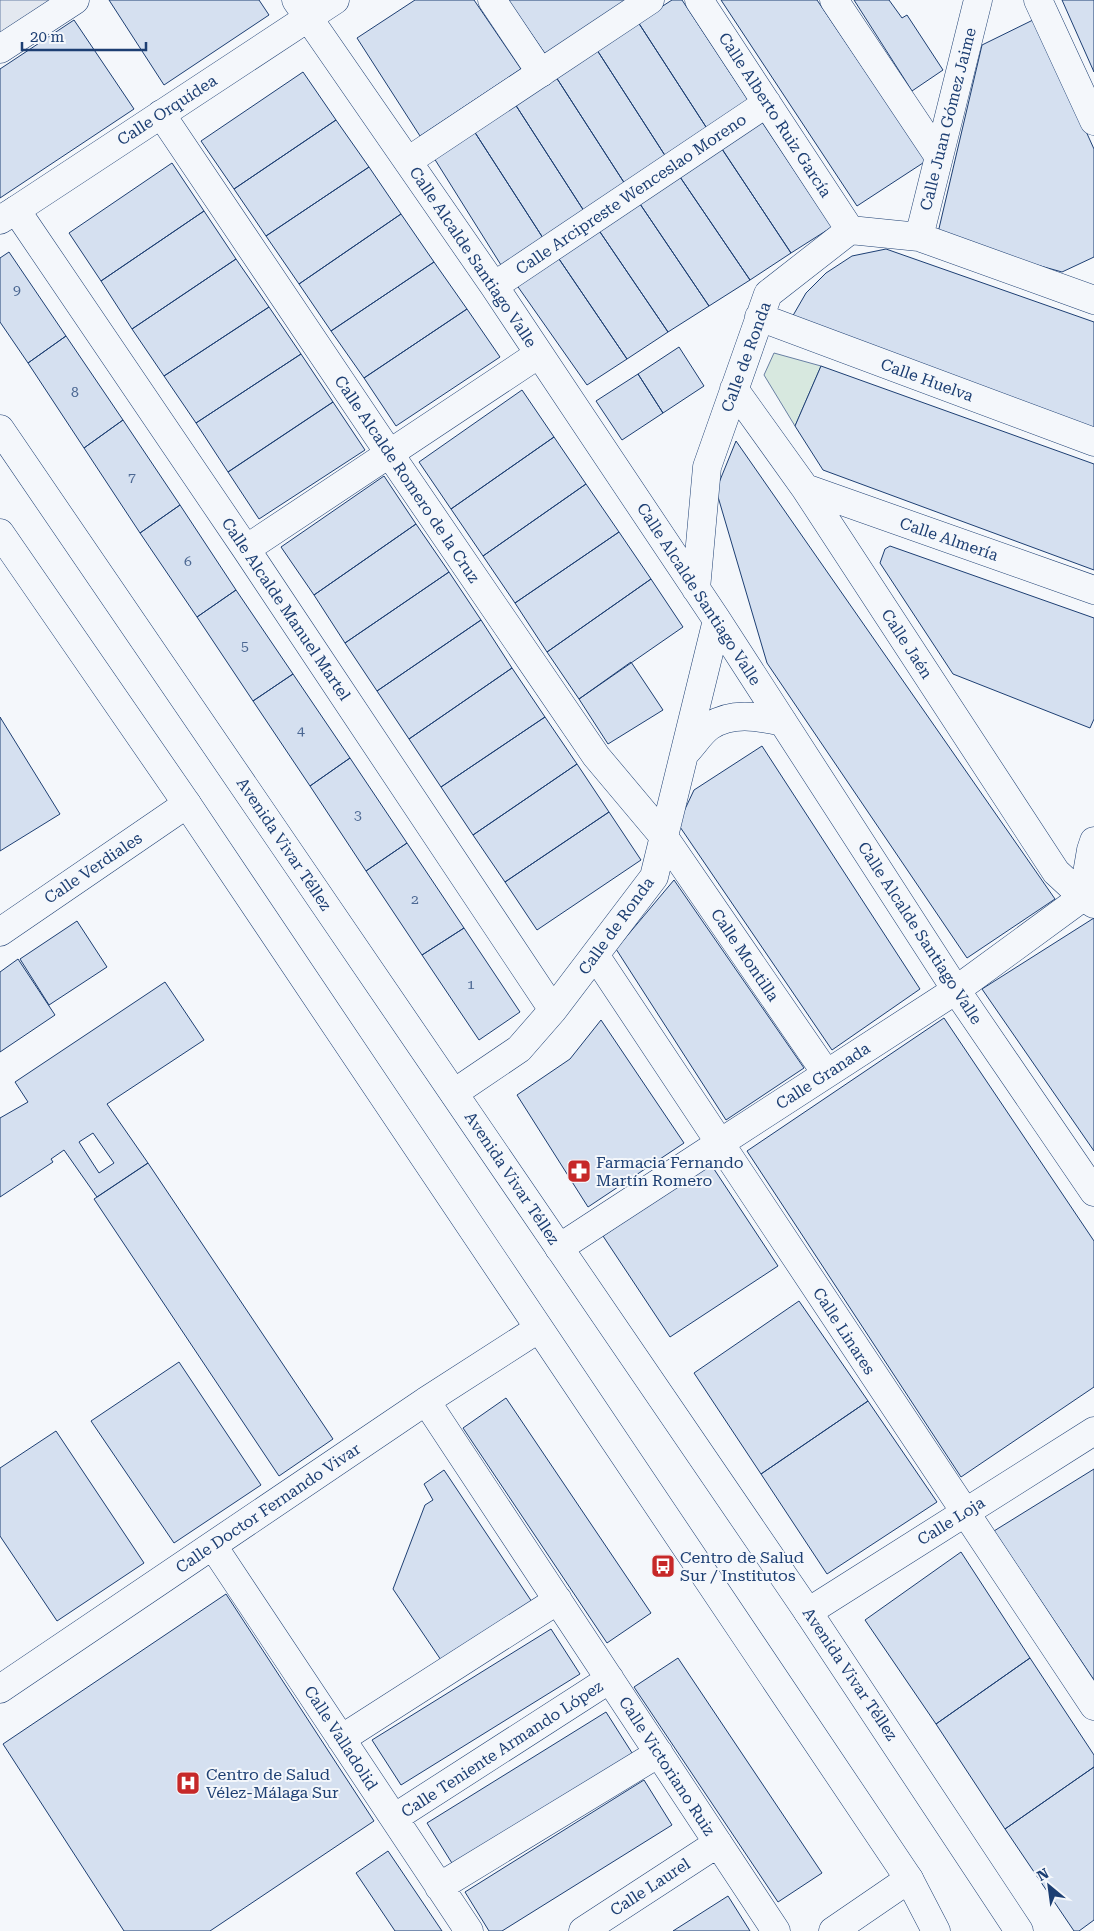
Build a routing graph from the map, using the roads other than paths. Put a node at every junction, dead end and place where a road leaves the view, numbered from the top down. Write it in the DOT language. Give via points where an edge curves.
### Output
graph roads {
  1 [pos="75,0"];
  2 [pos="335,0"];
  3 [pos="492,0"];
  4 [pos="650,0"];
  5 [pos="699,0"];
  6 [pos="834,0"];
  7 [pos="978,0"];
  8 [pos="1038,0"];
  9 [pos="302,9"];
  10 [pos="0,49"];
  11 [pos="541,73"];
  12 [pos="767,103"];
  13 [pos="161,114"];
  14 [pos="1094,121"];
  15 [pos="939,156"];
  16 [pos="408,161"];
  17 [pos="8,215"];
  18 [pos="850,230"];
  19 [pos="919,237"];
  20 [pos="494,286"];
  21 [pos="1094,300"];
  22 [pos="759,317"];
  23 [pos="539,354"];
  24 [pos="734,389"];
  25 [pos="0,429"];
  26 [pos="1094,442"];
  27 [pos="389,453"];
  28 [pos="805,488"];
  29 [pos="0,533"];
  30 [pos="246,549"];
  31 [pos="696,589"];
  32 [pos="1094,590"];
  33 [pos="718,620"];
  34 [pos="783,722"];
  35 [pos="685,753"];
  36 [pos="187,804"];
  37 [pos="664,837"];
  38 [pos="1094,842"];
  39 [pos="1088,901"];
  40 [pos="0,932"];
  41 [pos="596,955"];
  42 [pos="956,990"];
  43 [pos="553,1010"];
  44 [pos="826,1073"];
  45 [pos="454,1092"];
  46 [pos="720,1143"];
  47 [pos="1094,1192"];
  48 [pos="559,1248"];
  49 [pos="538,1329"];
  50 [pos="426,1401"];
  51 [pos="1094,1430"];
  52 [pos="965,1512"];
  53 [pos="213,1546"];
  54 [pos="558,1600"];
  55 [pos="808,1612"];
  56 [pos="610,1679"];
  57 [pos="0,1689"];
  58 [pos="1094,1706"];
  59 [pos="342,1739"];
  60 [pos="659,1753"];
  61 [pos="394,1818"];
  62 [pos="718,1844"];
  63 [pos="909,1879"];
  64 [pos="439,1887"];
  65 [pos="468,1931"];
  66 [pos="583,1931"];
  67 [pos="776,1931"];
  68 [pos="833,1931"];
  69 [pos="936,1931"];
  70 [pos="1020,1931"];
  1 -- 10 [label="street"];
  2 -- 9 [label="street, Calle Orquídea"];
  3 -- 11 [label="street"];
  4 -- 11 [label="street"];
  5 -- 12 [label="street, Calle Alberto Ruiz García"];
  6 -- 15 [label="street"];
  7 -- 15 [label="street, Calle Juan Gómez Jaime"];
  8 -- 14 [label="street"];
  9 -- 13 [label="street, Calle Orquídea"];
  9 -- 16 [label="street, Calle Alcalde Santiago Valle"];
  11 -- 16 [label="street"];
  12 -- 18 [label="street, Calle Alberto Ruiz García"];
  12 -- 20 [label="street, Calle Arcipreste Wenceslao Moreno"];
  13 -- 17 [label="street, Calle Orquídea"];
  13 -- 27 [label="street, Calle Alcalde Romero de la Cruz"];
  15 -- 19 [label="street, Calle Juan Gómez Jaime"];
  16 -- 20 [label="street, Calle Alcalde Santiago Valle"];
  17 -- 30 [label="street, Calle Alcalde Manuel Martel"];
  18 -- 19 [label="street"];
  18 -- 22 [label="street, Calle de Ronda" via="768,294"];
  19 -- 21 [label="street"];
  20 -- 23 [label="street, Calle Alcalde Santiago Valle"];
  22 -- 24 [label="street, Calle de Ronda"];
  22 -- 26 [label="street, Calle Huelva"];
  23 -- 27 [label="street"];
  23 -- 31 [label="street, Calle Alcalde Santiago Valle"];
  24 -- 28 [label="street, Calle Jaén"];
  24 -- 31 [label="street, Calle de Ronda" via="707,467"];
  25 -- 45 [label="street, Avenida Vivar Téllez"];
  27 -- 30 [label="street"];
  27 -- 37 [label="street, Calle Alcalde Romero de la Cruz" via="596,756"];
  28 -- 32 [label="street, Calle Almería"];
  28 -- 39 [label="street, Calle Jaén" via="1056,872"];
  29 -- 36 [label="street"];
  30 -- 43 [label="street, Calle Alcalde Manuel Martel"];
  31 -- 33 [label="street, Calle Alcalde Santiago Valle"];
  33 -- 34 [label="street, Calle Alcalde Santiago Valle"];
  33 -- 35 [label="street, Calle de Ronda"];
  34 -- 35 [label="street" via="753,716 728,718 710,726"];
  34 -- 42 [label="street, Calle Alcalde Santiago Valle"];
  35 -- 37 [label="street, Calle de Ronda"];
  36 -- 40 [label="street, Calle Verdiales"];
  36 -- 49 [label="street"];
  37 -- 41 [label="street, Calle de Ronda" via="654,877"];
  37 -- 44 [label="street, Calle Montilla"];
  38 -- 39 [label="street"];
  39 -- 42 [label="street, Calle Granada"];
  41 -- 43 [label="street, Calle de Ronda"];
  41 -- 46 [label="street, Calle Linares"];
  42 -- 44 [label="street, Calle Granada"];
  42 -- 47 [label="street, Calle Alcalde Santiago Valle"];
  43 -- 45 [label="street, Calle de Ronda" via="519,1049"];
  44 -- 46 [label="street, Calle Granada"];
  45 -- 48 [label="street, Avenida Vivar Téllez"];
  46 -- 48 [label="street, Calle Granada"];
  46 -- 52 [label="street, Calle Linares"];
  48 -- 55 [label="street, Avenida Vivar Téllez"];
  49 -- 50 [label="street, Calle Doctor Fernando Vivar"];
  49 -- 63 [label="street"];
  50 -- 53 [label="street, Calle Doctor Fernando Vivar"];
  50 -- 54 [label="street, Calle Victoriano Ruiz"];
  51 -- 52 [label="street, Calle Loja"];
  52 -- 55 [label="street, Calle Loja"];
  52 -- 58 [label="street, Calle Linares"];
  53 -- 57 [label="street, Calle Doctor Fernando Vivar"];
  53 -- 59 [label="street, Calle Valladolid"];
  54 -- 56 [label="street, Calle Victoriano Ruiz"];
  54 -- 59 [label="street"];
  55 -- 70 [label="street, Avenida Vivar Téllez"];
  56 -- 60 [label="street, Calle Victoriano Ruiz"];
  56 -- 61 [label="street, Calle Teniente Armando López"];
  59 -- 61 [label="street, Calle Valladolid"];
  60 -- 62 [label="street, Calle Victoriano Ruiz"];
  60 -- 64 [label="street"];
  61 -- 64 [label="street, Calle Valladolid"];
  62 -- 66 [label="street, Calle Laurel"];
  62 -- 67 [label="street, Calle Victoriano Ruiz"];
  63 -- 68 [label="street"];
  63 -- 69 [label="street"];
  64 -- 65 [label="street, Calle Valladolid"];
}
